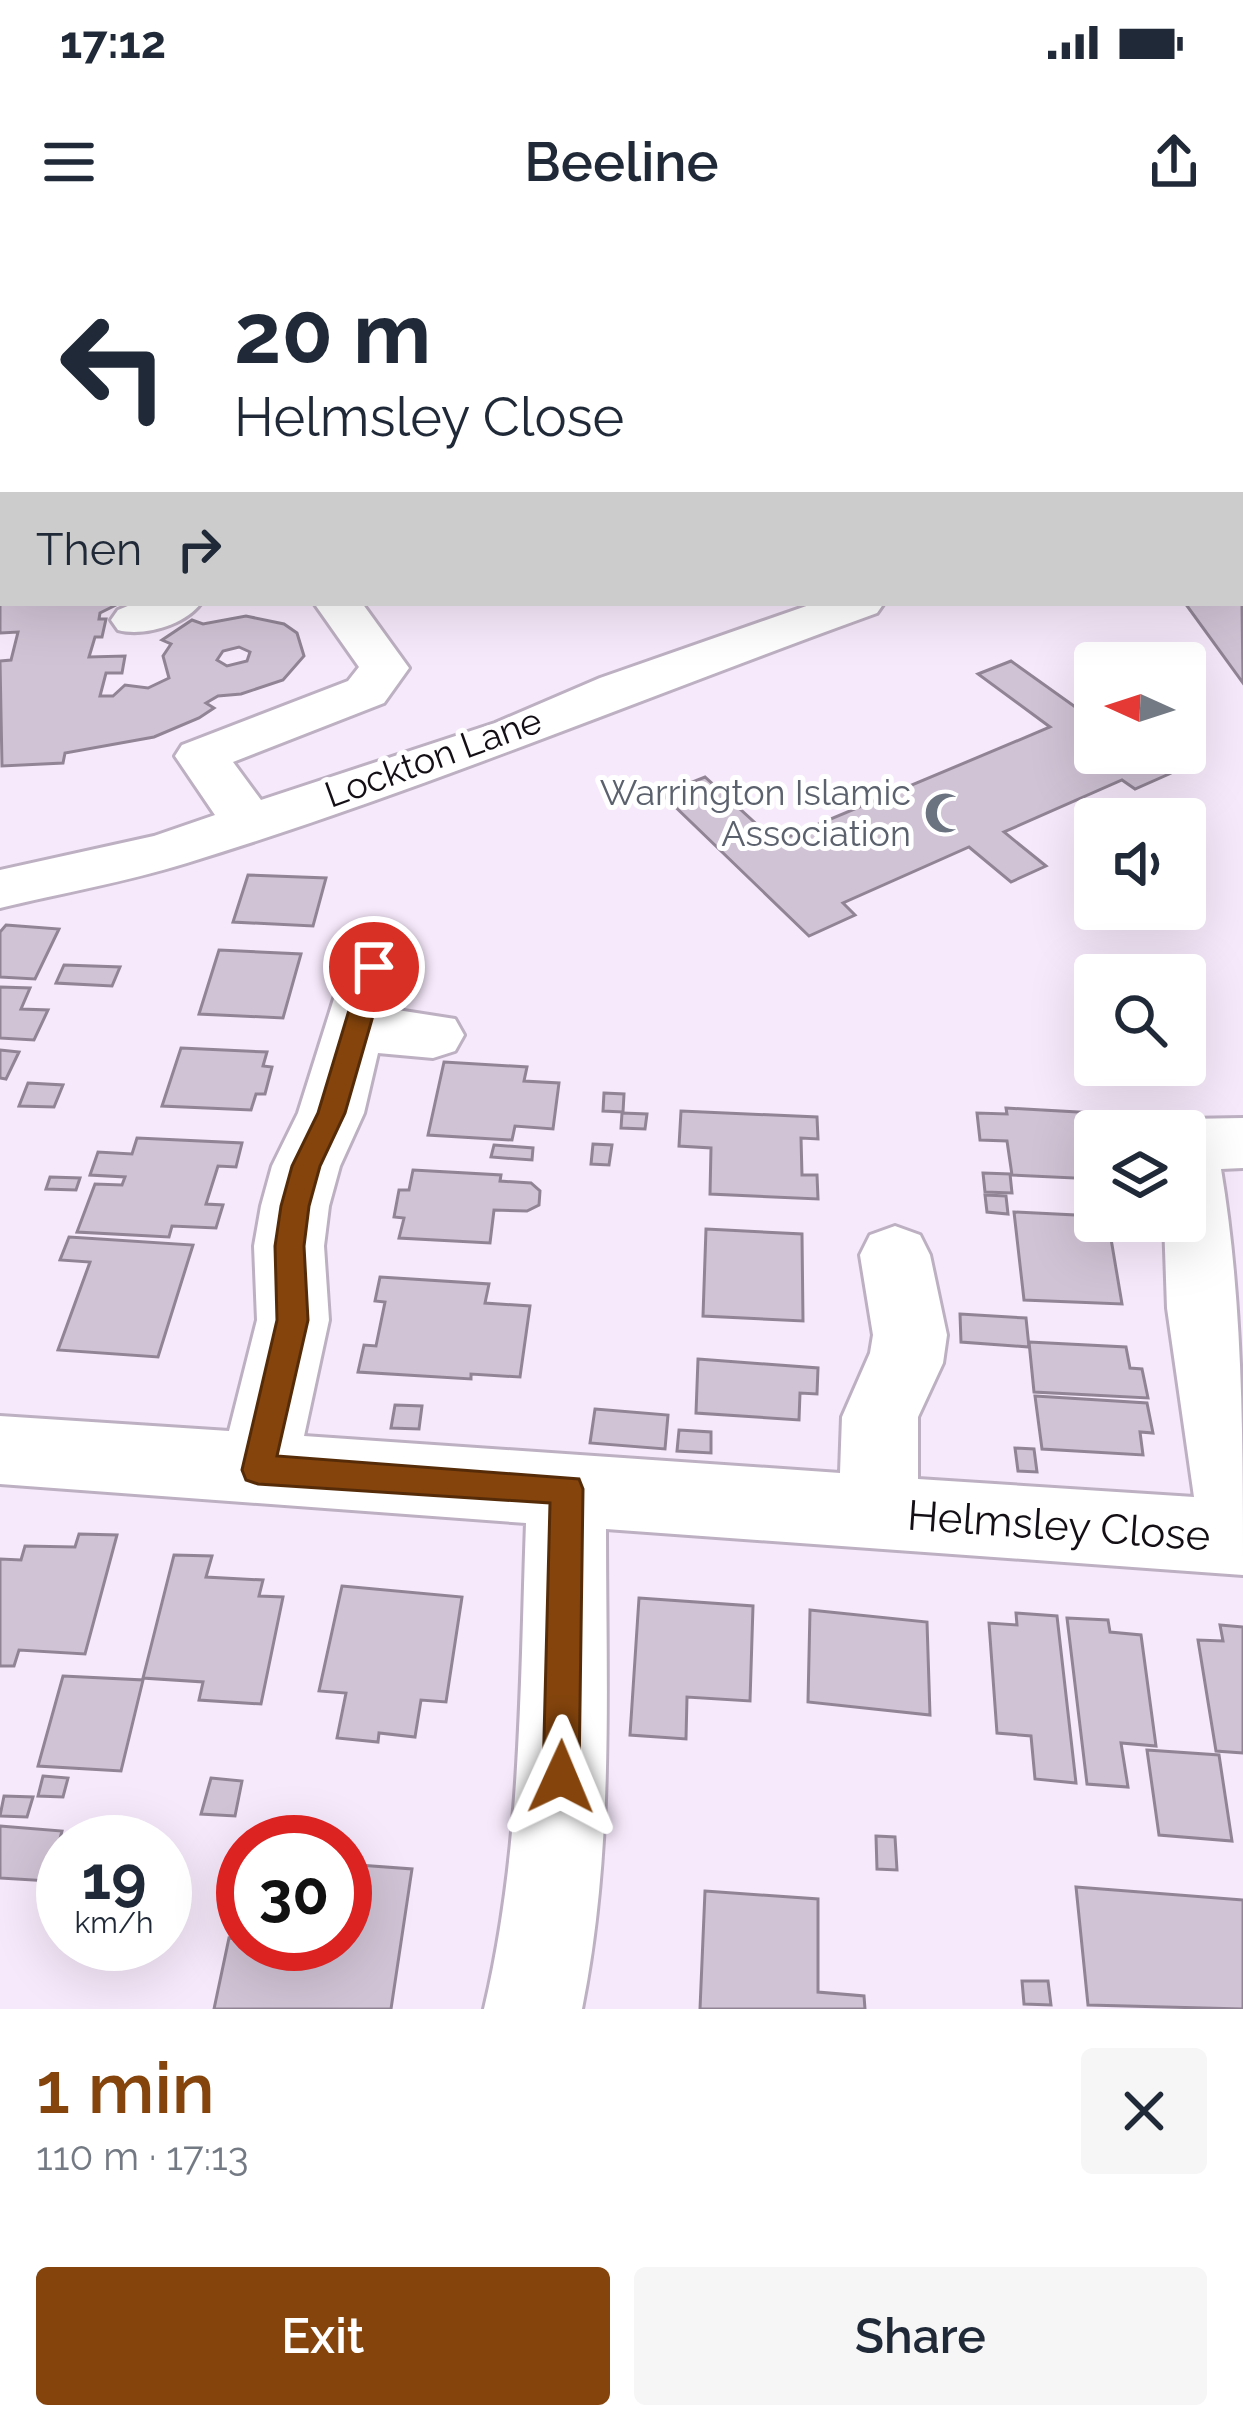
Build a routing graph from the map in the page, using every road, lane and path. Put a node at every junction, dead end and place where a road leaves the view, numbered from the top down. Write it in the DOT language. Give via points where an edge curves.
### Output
graph roads {
  1 [pos="340,606"];
  2 [pos="852,606"];
  3 [pos="248,822"];
  4 [pos="0,889"];
  5 [pos="433,1035"];
  6 [pos="1206,1137"];
  7 [pos="1243,1143"];
  8 [pos="1202,1242"];
  9 [pos="895,1255"];
  10 [pos="0,1450"];
  11 [pos="258,1470"];
  12 [pos="567,1489"];
  13 [pos="878,1512"];
  14 [pos="1241,1538"];
  15 [pos="533,2009"];
  1 -- 3 [label="street" via="384,668 366,692 201,756"];
  2 -- 3 [label="street, Lockton Lane" via="513,734"];
  3 -- 4 [label="street, Lockton Lane" via="103,868"];
  5 -- 11 [label="street" via="364,998 295,1206 292,1320"];
  6 -- 7 [label="street, Helmsley Close"];
  8 -- 14 [label="street, Helmsley Close" via="1203,1308"];
  9 -- 13 [label="street, Helmsley Close" via="910,1335 880,1417"];
  10 -- 11 [label="street, Helmsley Close"];
  11 -- 12 [label="street, Helmsley Close"];
  12 -- 13 [label="street, Helmsley Close"];
  12 -- 15 [label="street" via="560,1822"];
  13 -- 14 [label="street, Helmsley Close"];
}
